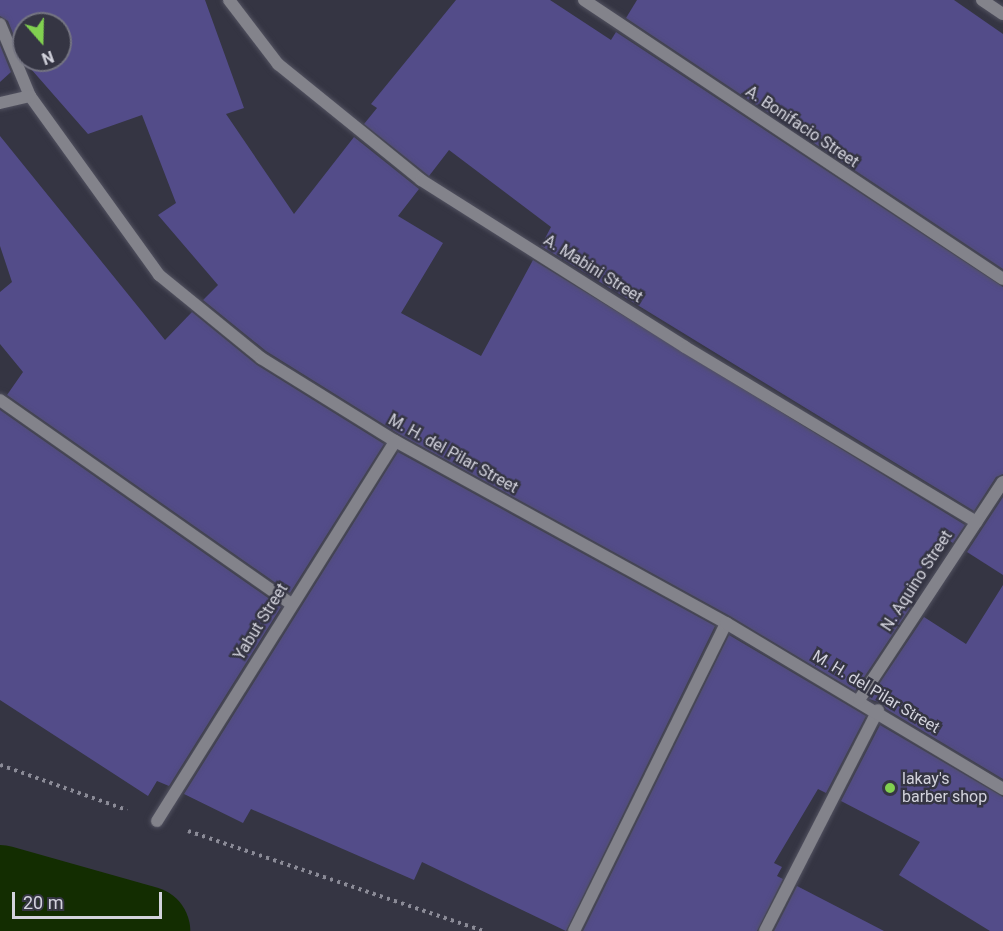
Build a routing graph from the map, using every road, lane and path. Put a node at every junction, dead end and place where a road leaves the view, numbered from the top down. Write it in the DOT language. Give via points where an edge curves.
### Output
graph roads {
  1 [pos="229,0"];
  2 [pos="584,0"];
  3 [pos="982,0"];
  4 [pos="1003,14"];
  5 [pos="0,24"];
  6 [pos="30,96"];
  7 [pos="0,103"];
  8 [pos="1003,279"];
  9 [pos="0,400"];
  10 [pos="394,441"];
  11 [pos="1003,482"];
  12 [pos="976,522"];
  13 [pos="291,604"];
  14 [pos="726,623"];
  15 [pos="859,700"];
  16 [pos="878,710"];
  17 [pos="0,765"];
  18 [pos="1003,789"];
  19 [pos="157,820"];
  20 [pos="483,931"];
  21 [pos="574,931"];
  22 [pos="765,931"];
  1 -- 12 [label="street, A. Mabini Street" via="278,64 421,180 685,347"];
  2 -- 8 [label="street, A. Bonifacio Street"];
  3 -- 4 [label="street"];
  5 -- 6 [label="street, M. H. del Pilar Street"];
  6 -- 7 [label="street"];
  6 -- 10 [label="street, M. H. del Pilar Street" via="159,275 261,358"];
  9 -- 13 [label="street"];
  10 -- 13 [label="street, Yabut Street"];
  10 -- 14 [label="street, M. H. del Pilar Street"];
  11 -- 12 [label="street, N. Aquino Street"];
  12 -- 15 [label="street, N. Aquino Street"];
  13 -- 19 [label="street, Yabut Street"];
  14 -- 15 [label="street, M. H. del Pilar Street"];
  14 -- 21 [label="street"];
  15 -- 16 [label="street, M. H. del Pilar Street"];
  16 -- 18 [label="street, M. H. del Pilar Street"];
  16 -- 22 [label="street"];
  17 -- 19 [label="path"];
  19 -- 20 [label="path"];
}
